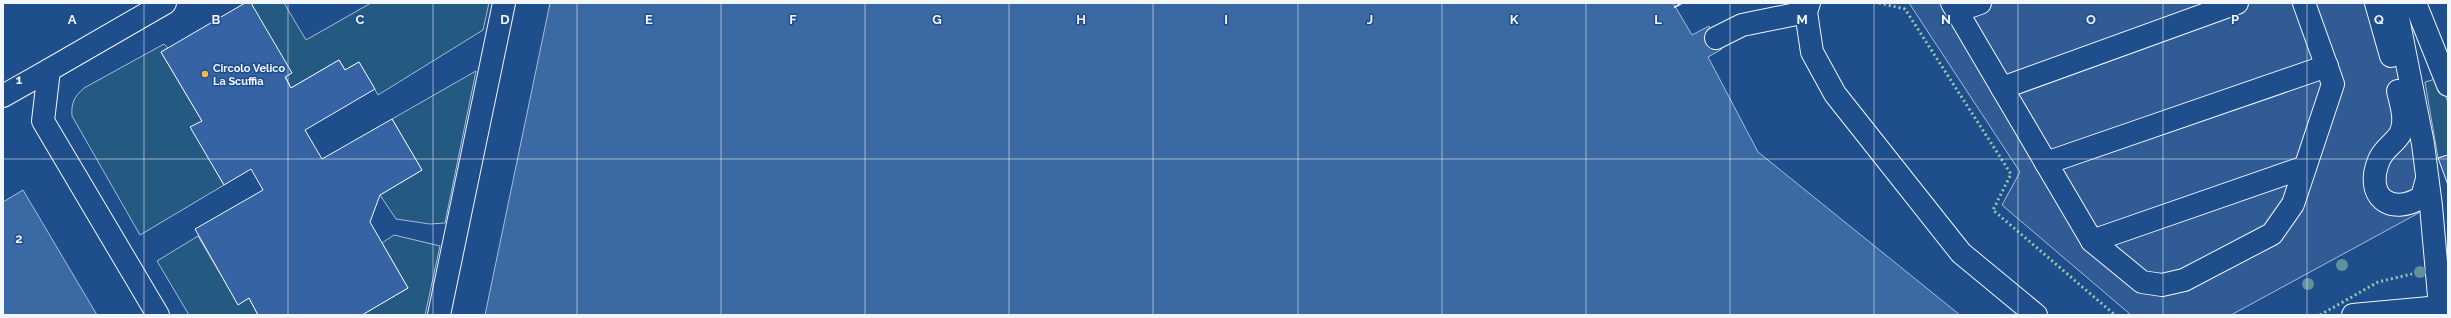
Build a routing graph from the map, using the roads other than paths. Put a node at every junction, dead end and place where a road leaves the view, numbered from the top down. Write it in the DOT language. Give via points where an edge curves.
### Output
graph roads {
  1 [pos="165,3"];
  2 [pos="504,3"];
  3 [pos="1980,3"];
  4 [pos="2238,3"];
  5 [pos="2304,3"];
  6 [pos="2313,3"];
  7 [pos="2376,3"];
  8 [pos="2394,3"];
  9 [pos="2414,3"];
  10 [pos="1954,7"];
  11 [pos="1808,8"];
  12 [pos="2313,29"];
  13 [pos="1716,38"];
  14 [pos="2327,66"];
  15 [pos="49,70"];
  16 [pos="2448,85"];
  17 [pos="2002,88"];
  18 [pos="3,96"];
  19 [pos="2046,163"];
  20 [pos="2305,167"];
  21 [pos="2428,179"];
  22 [pos="2092,241"];
  23 [pos="2444,311"];
  24 [pos="158,315"];
  25 [pos="438,315"];
  26 [pos="2036,315"];
  27 [pos="2353,315"];
  1 -- 15 [label="street"];
  2 -- 25 [label="street"];
  3 -- 10 [label="street"];
  4 -- 17 [label="street"];
  5 -- 12 [label="street"];
  6 -- 12 [label="street"];
  7 -- 21 [label="street" via="2404,113 2400,134 2386,147 2379,160 2374,185 2386,203 2398,206 2411,204 2422,197"];
  8 -- 21 [label="street"];
  9 -- 16 [label="street"];
  10 -- 17 [label="street"];
  11 -- 13 [label="street" via="1742,26"];
  11 -- 26 [label="street" via="1812,52 1835,94 1961,253"];
  12 -- 14 [label="street"];
  14 -- 19 [label="street"];
  14 -- 20 [label="street" via="2333,84"];
  15 -- 18 [label="street"];
  15 -- 24 [label="street" via="43,121"];
  17 -- 19 [label="street"];
  19 -- 22 [label="street"];
  20 -- 22 [label="street"];
  20 -- 22 [label="street" via="2293,204 2272,234 2184,280 2162,285 2142,282"];
  21 -- 23 [label="street"];
  23 -- 27 [label="street"];
}
